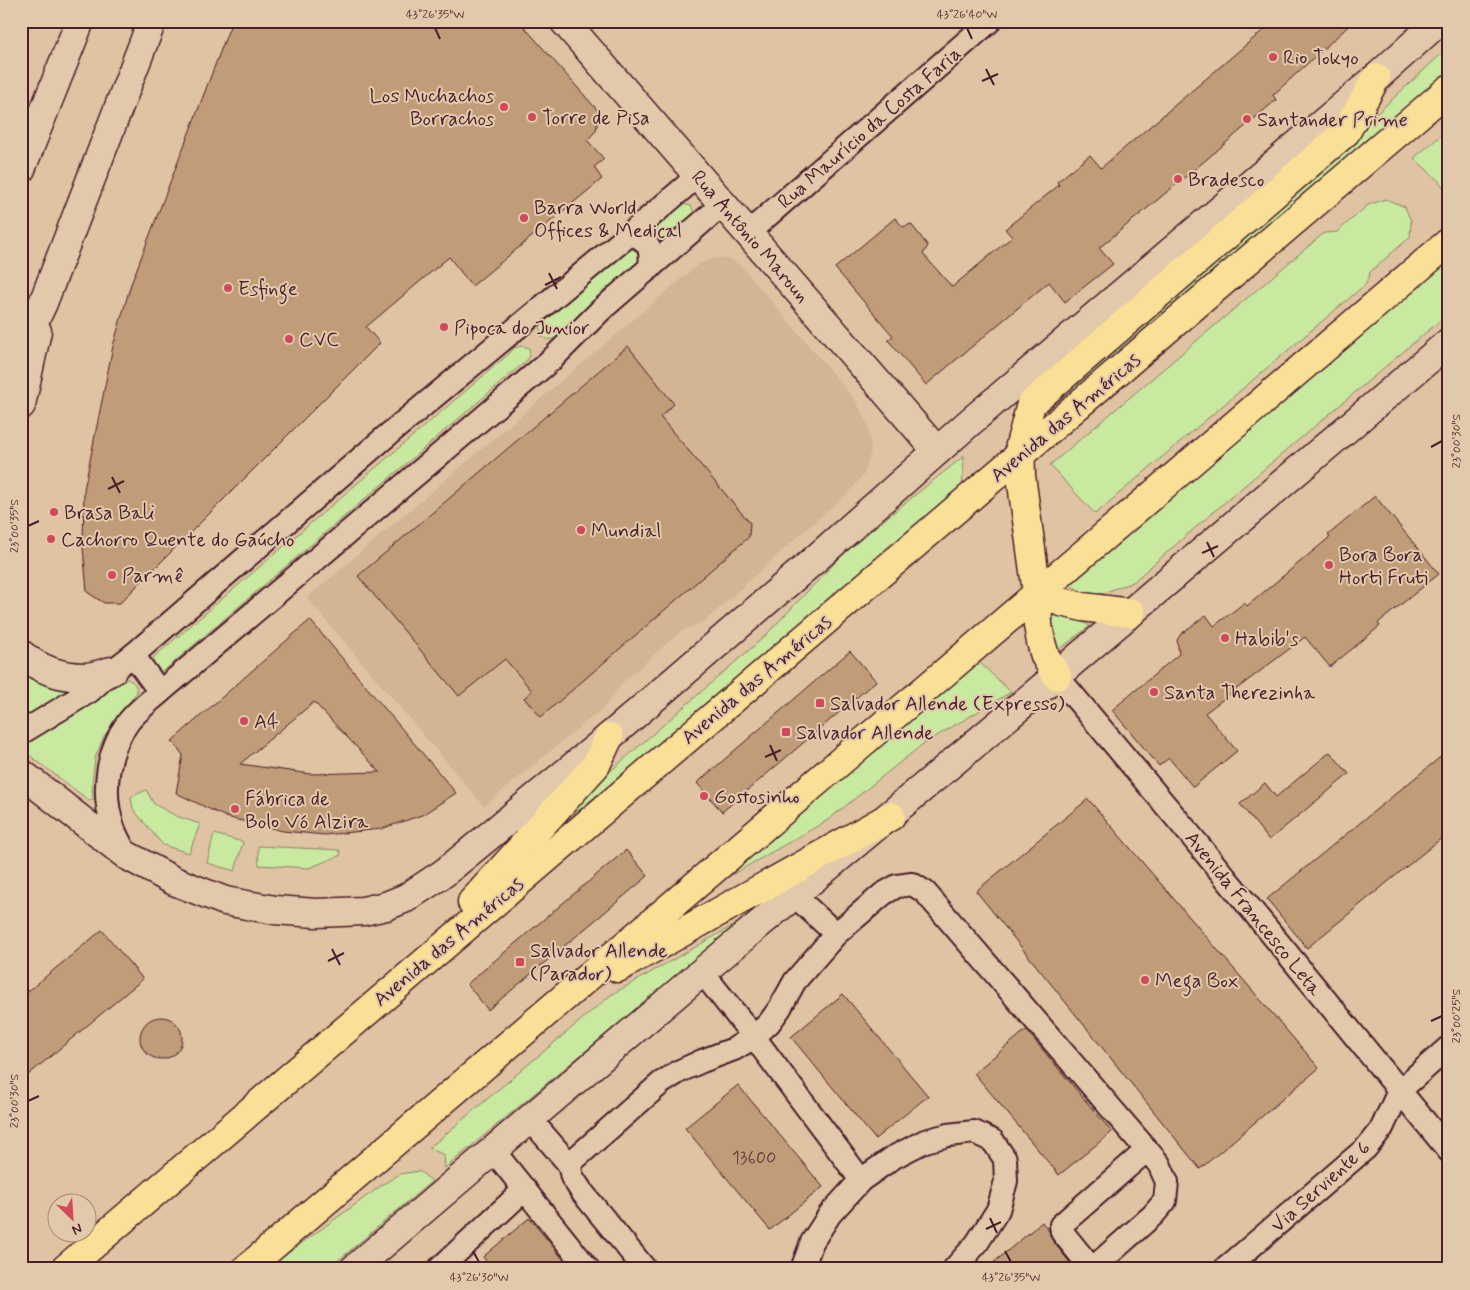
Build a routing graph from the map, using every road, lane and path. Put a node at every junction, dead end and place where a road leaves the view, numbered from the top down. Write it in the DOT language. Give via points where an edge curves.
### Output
graph roads {
  1 [pos="80,21"];
  2 [pos="152,21"];
  3 [pos="990,21"];
  4 [pos="1439,21"];
  5 [pos="568,22"];
  6 [pos="1376,78"];
  7 [pos="1449,89"];
  8 [pos="21,169"];
  9 [pos="696,173"];
  10 [pos="723,204"];
  11 [pos="748,233"];
  12 [pos="630,234"];
  13 [pos="1449,242"];
  14 [pos="650,268"];
  15 [pos="43,303"];
  16 [pos="1449,342"];
  17 [pos="21,349"];
  18 [pos="21,405"];
  19 [pos="937,451"];
  20 [pos="1020,455"];
  21 [pos="1037,593"];
  22 [pos="1131,613"];
  23 [pos="21,654"];
  24 [pos="133,655"];
  25 [pos="112,671"];
  26 [pos="1058,676"];
  27 [pos="160,692"];
  28 [pos="21,733"];
  29 [pos="609,737"];
  30 [pos="21,774"];
  31 [pos="891,816"];
  32 [pos="126,855"];
  33 [pos="795,896"];
  34 [pos="836,934"];
  35 [pos="440,948"];
  36 [pos="702,972"];
  37 [pos="566,997"];
  38 [pos="754,1037"];
  39 [pos="1449,1047"];
  40 [pos="1399,1091"];
  41 [pos="530,1119"];
  42 [pos="493,1150"];
  43 [pos="1147,1150"];
  44 [pos="1449,1152"];
  45 [pos="569,1164"];
  46 [pos="860,1180"];
  47 [pos="525,1189"];
  48 [pos="361,1266"];
  49 [pos="64,1269"];
  50 [pos="246,1269"];
  51 [pos="439,1269"];
  52 [pos="588,1269"];
  53 [pos="645,1269"];
  54 [pos="802,1269"];
  55 [pos="954,1269"];
  56 [pos="1092,1269"];
  57 [pos="1225,1269"];
  1 -- 8 [label="main road"];
  2 -- 15 [label="main road"];
  3 -- 11 [label="street, Rua Maurício da Costa Faria"];
  4 -- 6 [label="main road"];
  5 -- 9 [label="main road, Rua Antônio Maroun"];
  6 -- 19 [label="main road"];
  6 -- 20 [label="highway" via="1346,132 1031,404"];
  7 -- 20 [label="highway, Avenida das Américas"];
  9 -- 10 [label="main road, Rua Antônio Maroun"];
  9 -- 12 [label="street" via="687,185"];
  10 -- 11 [label="main road, Rua Antônio Maroun"];
  10 -- 14 [label="street"];
  11 -- 19 [label="main road, Rua Antônio Maroun"];
  12 -- 14 [label="street" via="643,239 650,248"];
  12 -- 24 [label="street" via="383,438"];
  13 -- 21 [label="highway"];
  14 -- 27 [label="street" via="601,310 551,360"];
  15 -- 17 [label="main road"];
  15 -- 18 [label="main road"];
  16 -- 22 [label="main road"];
  19 -- 29 [label="main road"];
  20 -- 21 [label="highway"];
  20 -- 35 [label="highway, Avenida das Américas"];
  21 -- 22 [label="highway" via="1082,607"];
  21 -- 26 [label="highway" via="1041,642 1045,656"];
  21 -- 37 [label="highway"];
  22 -- 26 [label="main road"];
  23 -- 25 [label="main road" via="38,667 59,674 86,677"];
  24 -- 25 [label="street"];
  24 -- 27 [label="street"];
  25 -- 28 [label="street" via="90,691"];
  26 -- 31 [label="main road"];
  26 -- 40 [label="street, Avenida Francesco Leta"];
  27 -- 32 [label="street" via="130,720 116,741 109,767 106,794 113,826"];
  29 -- 32 [label="main road" via="444,873 406,898 386,906 363,911 316,913 225,901 174,881"];
  29 -- 35 [label="highway" via="596,764 453,922"];
  30 -- 32 [label="main road"];
  31 -- 33 [label="main road"];
  31 -- 37 [label="highway"];
  33 -- 34 [label="street"];
  33 -- 36 [label="main road"];
  34 -- 38 [label="street" via="795,981 769,1023"];
  34 -- 43 [label="street" via="897,886 912,884 925,892"];
  35 -- 49 [label="highway, Avenida das Américas"];
  36 -- 38 [label="street"];
  36 -- 41 [label="main road"];
  37 -- 50 [label="highway"];
  38 -- 45 [label="street" via="661,1083"];
  38 -- 46 [label="street"];
  39 -- 40 [label="street"];
  40 -- 44 [label="street, Avenida Francesco Leta"];
  40 -- 57 [label="street, Via Serviente 6" via="1382,1128 1366,1148"];
  41 -- 42 [label="main road"];
  41 -- 45 [label="street"];
  42 -- 47 [label="street"];
  42 -- 48 [label="main road"];
  43 -- 56 [label="street" via="1159,1164 1167,1182 1164,1201 1153,1215"];
  43 -- 56 [label="street" via="1061,1225 1062,1232"];
  45 -- 53 [label="street" via="572,1177 582,1192"];
  46 -- 54 [label="street" via="830,1214 812,1242"];
  46 -- 55 [label="street" via="925,1141 974,1132 993,1141 1005,1159 1006,1181 998,1210 977,1243"];
  47 -- 51 [label="street"];
  47 -- 52 [label="street"];
}
